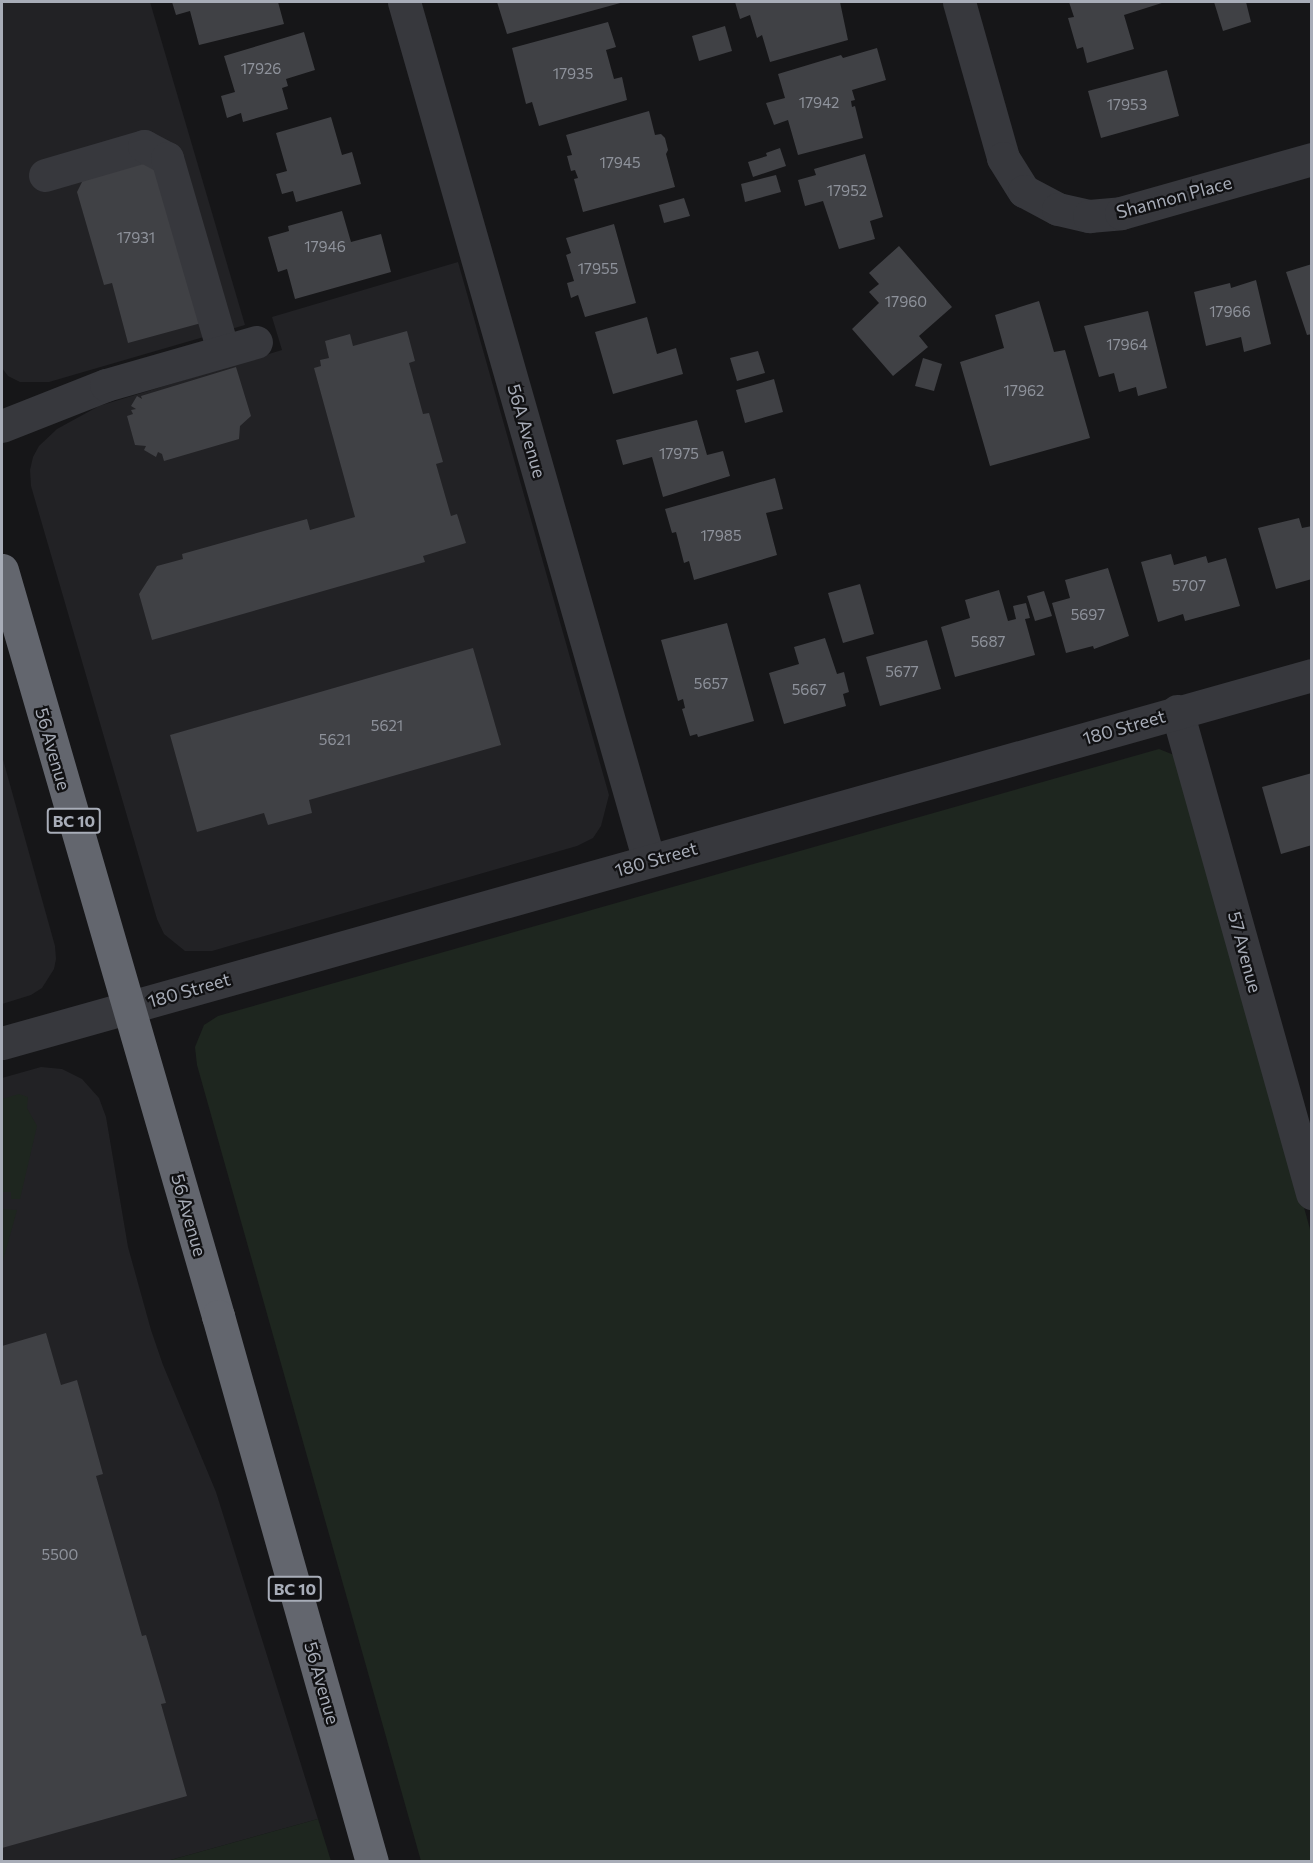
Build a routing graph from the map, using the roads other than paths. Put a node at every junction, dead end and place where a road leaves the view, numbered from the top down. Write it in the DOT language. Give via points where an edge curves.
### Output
graph roads {
  1 [pos="404,2"];
  2 [pos="958,2"];
  3 [pos="1311,159"];
  4 [pos="45,175"];
  5 [pos="256,342"];
  6 [pos="223,351"];
  7 [pos="2,426"];
  8 [pos="2,570"];
  9 [pos="11,637"];
  10 [pos="1311,675"];
  11 [pos="1178,711"];
  12 [pos="649,861"];
  13 [pos="128,1008"];
  14 [pos="2,1043"];
  15 [pos="1311,1193"];
  16 [pos="372,1862"];
  1 -- 12 [label="street, 56A Avenue"];
  2 -- 3 [label="street, Shannon Place" via="1003,158 1024,191 1058,209 1089,216 1121,213"];
  4 -- 6 [label="street" via="144,146 168,158"];
  5 -- 6 [label="street"];
  6 -- 7 [label="street" via="106,385"];
  8 -- 9 [label="highway, 56 Avenue / BC 10"];
  9 -- 13 [label="highway, 56 Avenue / BC 10"];
  10 -- 11 [label="street, 180 Street"];
  11 -- 12 [label="street, 180 Street"];
  11 -- 15 [label="street, 57 Avenue"];
  12 -- 13 [label="street, 180 Street"];
  13 -- 14 [label="street, 180 Street"];
  13 -- 16 [label="highway, 56 Avenue / BC 10"];
}
